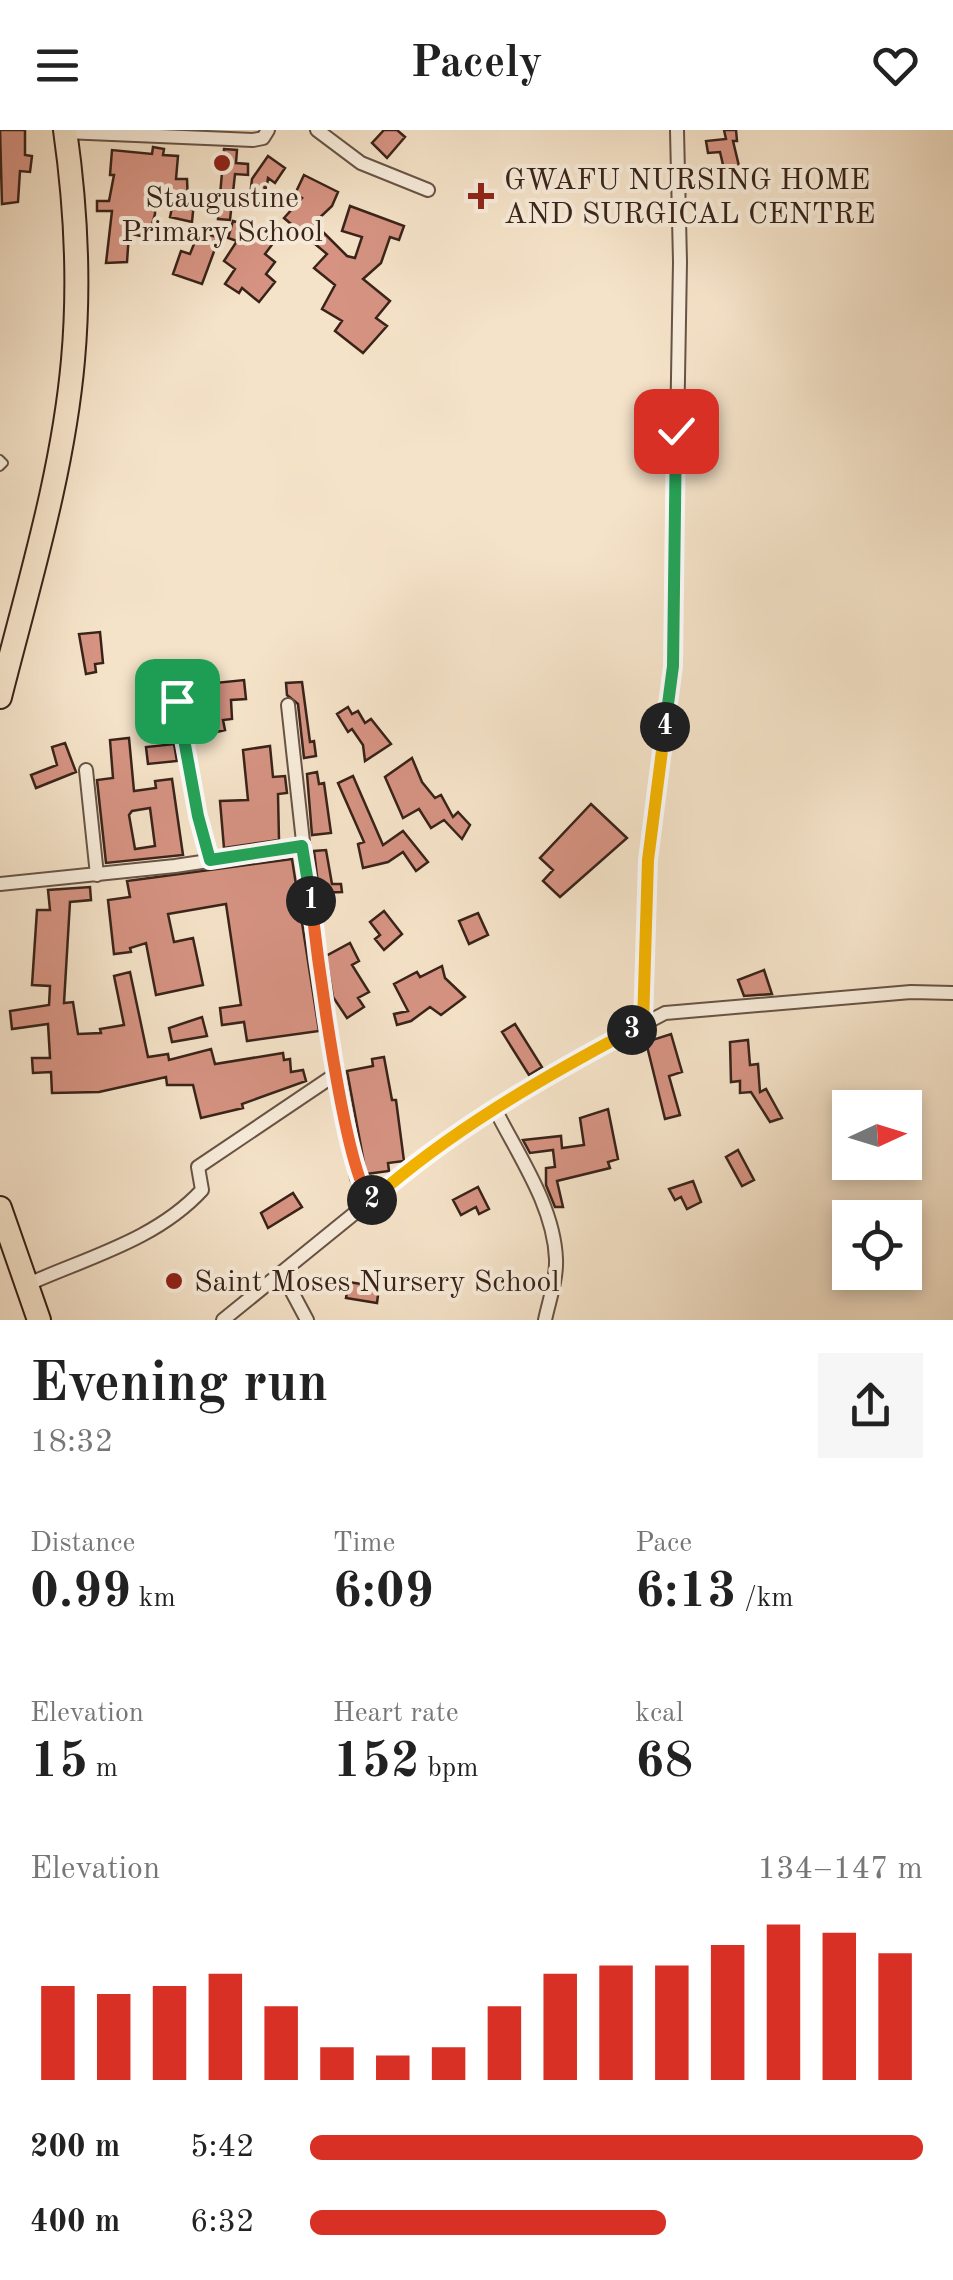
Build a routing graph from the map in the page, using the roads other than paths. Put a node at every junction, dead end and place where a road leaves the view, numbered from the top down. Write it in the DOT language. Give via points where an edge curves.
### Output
graph roads {
  1 [pos="268,130"];
  2 [pos="317,130"];
  3 [pos="677,130"];
  4 [pos="65,131"];
  5 [pos="428,190"];
  6 [pos="0,697"];
  7 [pos="177,701"];
  8 [pos="288,705"];
  9 [pos="86,770"];
  10 [pos="302,846"];
  11 [pos="210,860"];
  12 [pos="97,876"];
  13 [pos="0,884"];
  14 [pos="953,993"];
  15 [pos="643,1024"];
  16 [pos="336,1074"];
  17 [pos="495,1108"];
  18 [pos="370,1202"];
  19 [pos="0,1208"];
  20 [pos="283,1275"];
  21 [pos="24,1286"];
  22 [pos="38,1320"];
  23 [pos="223,1320"];
  24 [pos="307,1320"];
  25 [pos="545,1320"];
  1 -- 4 [label="street" via="253,140"];
  2 -- 5 [label="street" via="361,163"];
  3 -- 15 [label="street" via="673,666 648,860"];
  4 -- 6 [label="highway" via="76,216 73,362 52,493"];
  7 -- 11 [label="street"];
  8 -- 10 [label="street"];
  9 -- 12 [label="street"];
  10 -- 11 [label="street"];
  10 -- 16 [label="street"];
  11 -- 12 [label="street"];
  12 -- 13 [label="street"];
  14 -- 15 [label="street" via="679,1010"];
  15 -- 17 [label="street"];
  16 -- 18 [label="street" via="357,1178"];
  16 -- 21 [label="street" via="196,1169 202,1190 177,1214"];
  17 -- 18 [label="street"];
  17 -- 25 [label="street" via="554,1240 557,1262"];
  18 -- 20 [label="street"];
  19 -- 21 [label="highway"];
  20 -- 23 [label="street"];
  20 -- 24 [label="street"];
  21 -- 22 [label="highway"];
}
